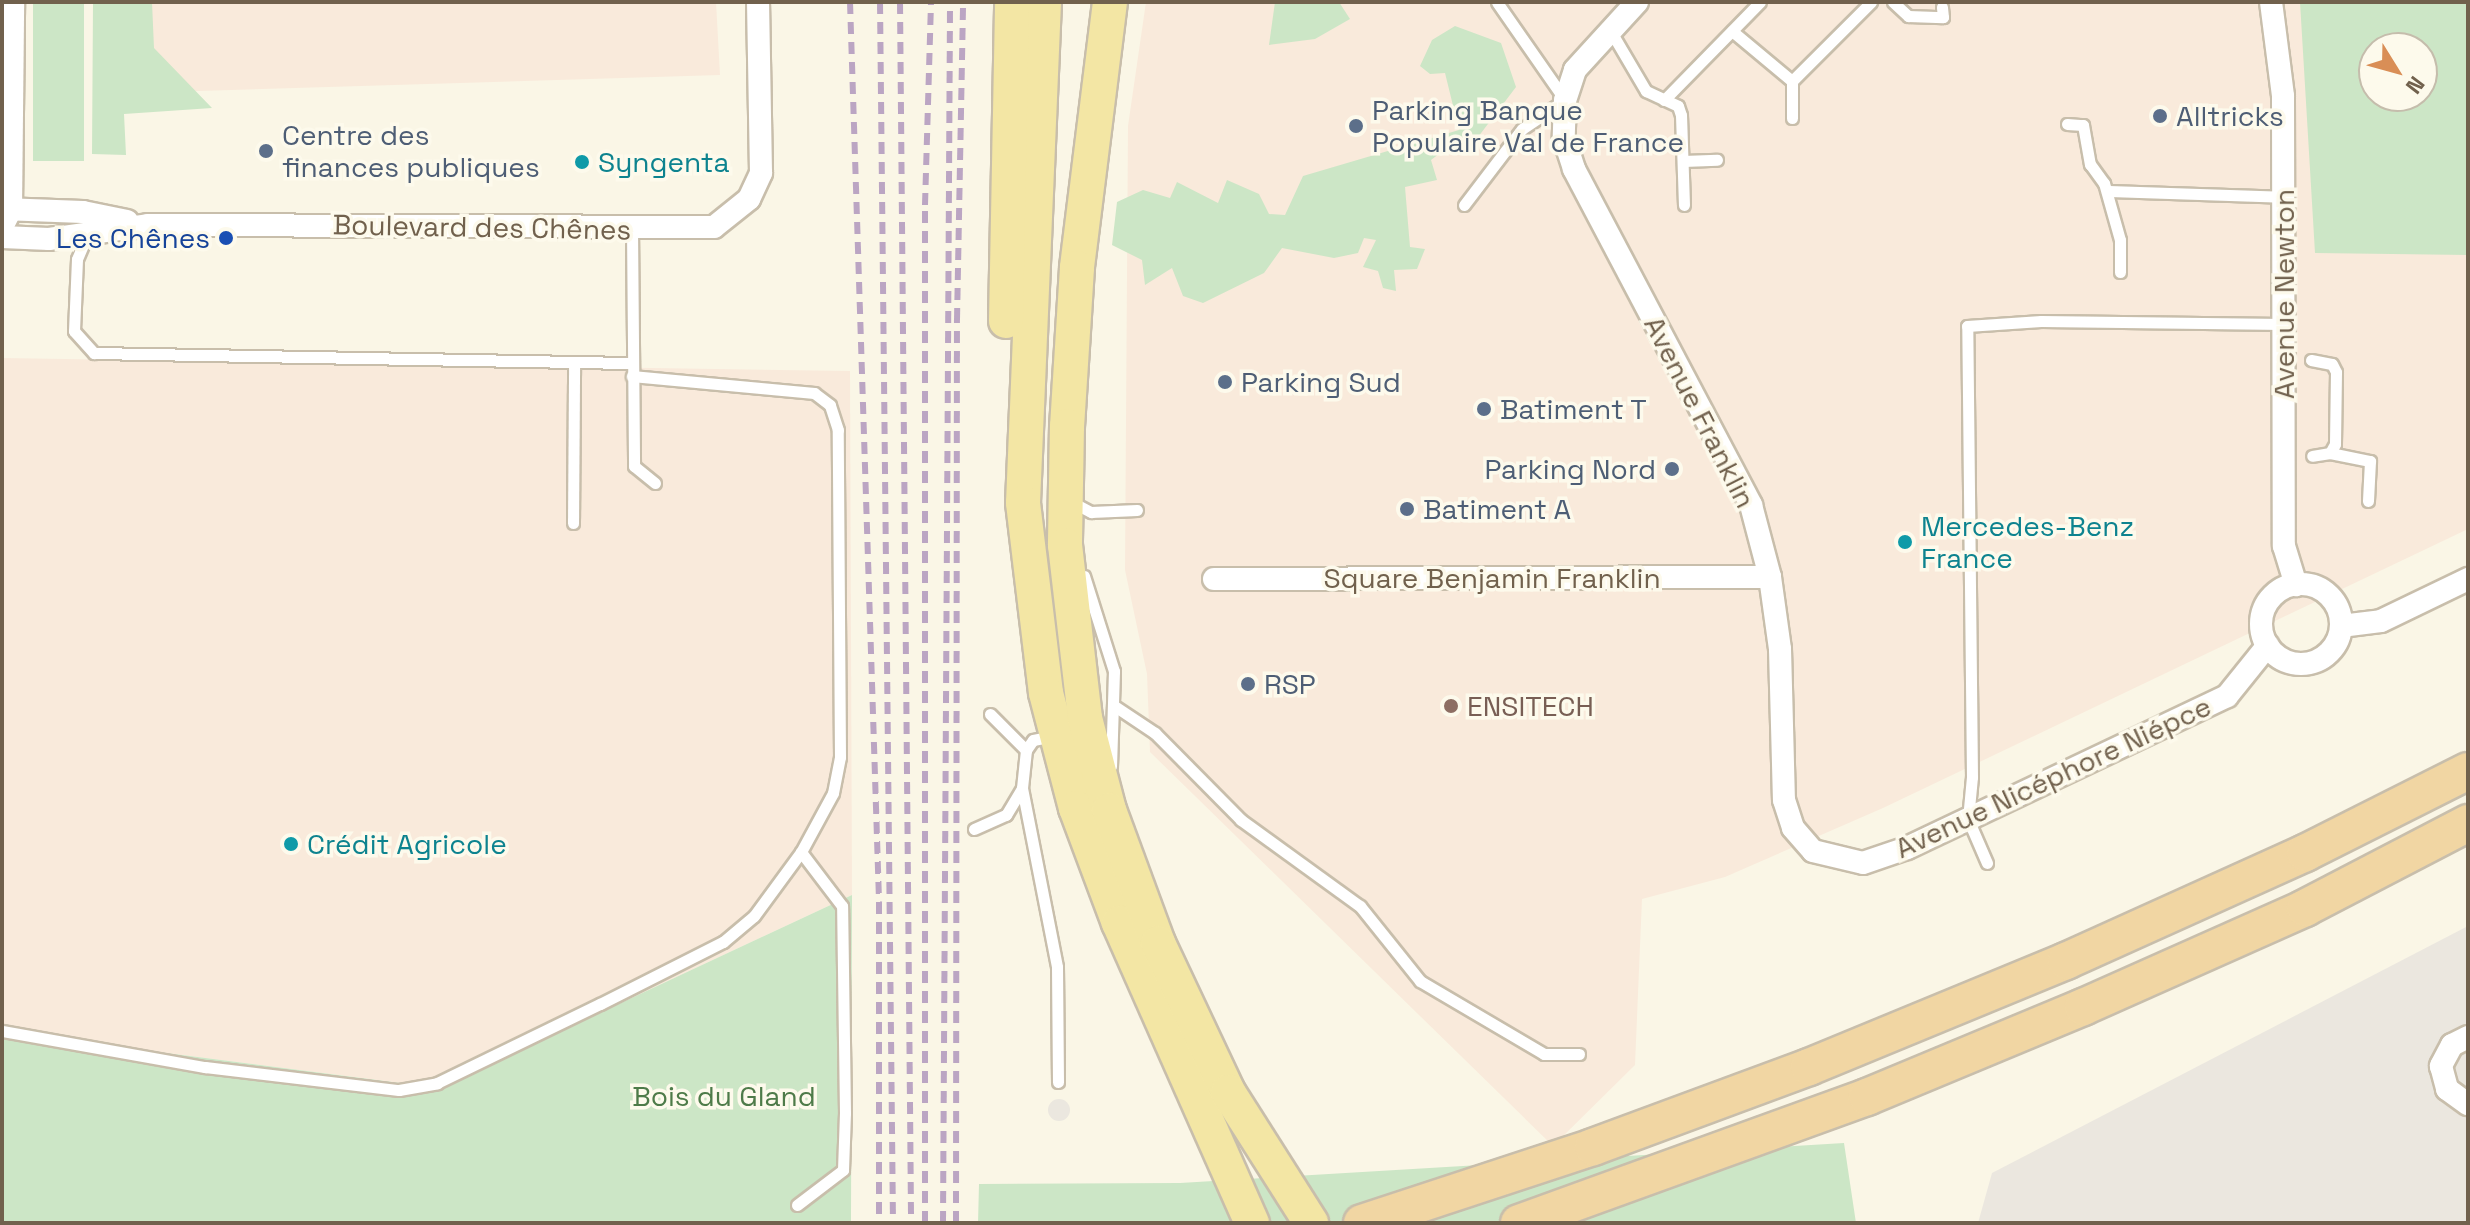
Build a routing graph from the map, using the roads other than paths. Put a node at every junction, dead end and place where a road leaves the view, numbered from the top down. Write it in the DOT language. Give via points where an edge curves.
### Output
graph roads {
  1 [pos="13,2"];
  2 [pos="758,2"];
  3 [pos="1012,2"];
  4 [pos="1044,2"];
  5 [pos="1110,2"];
  6 [pos="1497,2"];
  7 [pos="1637,2"];
  8 [pos="1760,2"];
  9 [pos="1871,2"];
  10 [pos="1893,2"];
  11 [pos="2271,2"];
  12 [pos="1942,7"];
  13 [pos="1610,29"];
  14 [pos="1732,31"];
  15 [pos="1792,81"];
  16 [pos="1565,100"];
  17 [pos="1664,100"];
  18 [pos="1792,118"];
  19 [pos="2067,124"];
  20 [pos="1717,160"];
  21 [pos="1683,161"];
  22 [pos="2107,191"];
  23 [pos="2284,197"];
  24 [pos="1464,205"];
  25 [pos="1684,205"];
  26 [pos="5,215"];
  27 [pos="148,225"];
  28 [pos="632,228"];
  29 [pos="89,232"];
  30 [pos="2,237"];
  31 [pos="2120,272"];
  32 [pos="2285,324"];
  33 [pos="2311,360"];
  34 [pos="574,362"];
  35 [pos="631,363"];
  36 [pos="632,376"];
  37 [pos="2330,453"];
  38 [pos="2312,456"];
  39 [pos="655,483"];
  40 [pos="1066,499"];
  41 [pos="2368,501"];
  42 [pos="1023,503"];
  43 [pos="1137,510"];
  44 [pos="573,523"];
  45 [pos="1770,577"];
  46 [pos="1214,579"];
  47 [pos="2468,579"];
  48 [pos="2296,585"];
  49 [pos="2341,626"];
  50 [pos="2268,645"];
  51 [pos="1116,707"];
  52 [pos="990,714"];
  53 [pos="1040,743"];
  54 [pos="2468,771"];
  55 [pos="1022,788"];
  56 [pos="1109,810"];
  57 [pos="1968,819"];
  58 [pos="2468,823"];
  59 [pos="974,829"];
  60 [pos="801,852"];
  61 [pos="1863,863"];
  62 [pos="1987,863"];
  63 [pos="2,1031"];
  64 [pos="2468,1037"];
  65 [pos="1579,1054"];
  66 [pos="1058,1082"];
  67 [pos="2468,1104"];
  68 [pos="797,1205"];
  69 [pos="1376,1219"];
  70 [pos="1250,1220"];
  71 [pos="1311,1223"];
  72 [pos="1519,1223"];
  1 -- 26 [label="street"];
  2 -- 28 [label="street, Boulevard des Chênes" via="762,145 757,187 733,217 714,227"];
  3 -- 42 [label="main road" via="1004,422"];
  4 -- 42 [label="main road"];
  5 -- 40 [label="main road" via="1077,268"];
  6 -- 16 [label="lane"];
  7 -- 13 [label="street, Avenue Franklin"];
  8 -- 14 [label="lane"];
  9 -- 15 [label="lane"];
  10 -- 12 [label="lane" via="1908,16 1943,17"];
  11 -- 23 [label="street, Avenue Newton" via="2283,96"];
  13 -- 16 [label="street, Avenue Franklin" via="1575,70"];
  13 -- 17 [label="lane" via="1646,91"];
  14 -- 15 [label="lane"];
  14 -- 17 [label="lane"];
  15 -- 18 [label="lane"];
  16 -- 24 [label="lane" via="1522,129"];
  16 -- 45 [label="street, Avenue Franklin" via="1564,138 1574,169 1729,457 1751,505"];
  17 -- 21 [label="lane" via="1678,106 1681,115"];
  19 -- 22 [label="lane" via="2083,125 2090,164"];
  20 -- 21 [label="lane"];
  21 -- 25 [label="lane"];
  22 -- 23 [label="lane"];
  22 -- 31 [label="lane" via="2120,240"];
  23 -- 32 [label="street, Avenue Newton"];
  26 -- 27 [label="street, Boulevard des Chênes" via="83,212"];
  27 -- 28 [label="street, Boulevard des Chênes"];
  27 -- 29 [label="street, Boulevard des Chênes"];
  28 -- 35 [label="lane"];
  29 -- 30 [label="street, Boulevard des Chênes" via="49,239"];
  29 -- 34 [label="lane" via="77,259 74,331 94,353"];
  32 -- 48 [label="street, Avenue Newton" via="2284,546"];
  32 -- 57 [label="lane" via="2041,321 1967,326 1972,777"];
  33 -- 37 [label="lane" via="2332,364 2336,372 2335,444"];
  34 -- 35 [label="lane"];
  34 -- 44 [label="lane"];
  35 -- 36 [label="lane"];
  36 -- 39 [label="lane" via="634,466"];
  36 -- 60 [label="lane" via="794,388 814,393 830,405 838,430 840,757 833,793"];
  37 -- 38 [label="lane"];
  37 -- 41 [label="lane" via="2370,461"];
  40 -- 43 [label="lane" via="1091,512"];
  40 -- 51 [label="lane" via="1089,597 1114,671"];
  40 -- 56 [label="main road" via="1071,615 1085,718"];
  42 -- 53 [label="main road"];
  45 -- 46 [label="street, Square Benjamin Franklin"];
  45 -- 61 [label="street, Avenue Franklin" via="1780,649 1784,800 1793,828 1813,851"];
  47 -- 49 [label="street" via="2381,621"];
  48 -- 49 [label="street" via="2328,595"];
  48 -- 50 [label="street" via="2283,589 2265,608"];
  49 -- 50 [label="street" via="2332,649 2311,663 2287,661"];
  50 -- 57 [label="street, Avenue Nicéphore Niépce" via="2227,696"];
  51 -- 56 [label="lane"];
  51 -- 65 [label="lane" via="1155,733 1241,820 1360,906 1420,981 1544,1054"];
  52 -- 53 [label="lane"];
  53 -- 55 [label="lane"];
  53 -- 70 [label="main road"];
  54 -- 69 [label="highway" via="2305,853 1838,1055 1593,1147"];
  55 -- 59 [label="lane" via="1006,815"];
  55 -- 66 [label="lane" via="1057,967"];
  56 -- 71 [label="main road" via="1158,943 1228,1092"];
  57 -- 61 [label="street, Avenue Nicéphore Niépce"];
  57 -- 62 [label="lane"];
  58 -- 72 [label="highway" via="2305,908 2083,1007 1852,1102"];
  60 -- 63 [label="lane" via="754,916 723,942 437,1083 399,1090 300,1079 60,1045"];
  60 -- 68 [label="lane" via="842,906 845,1113 843,1170"];
  64 -- 67 [label="street" via="2452,1045 2441,1066 2447,1089"];
}
